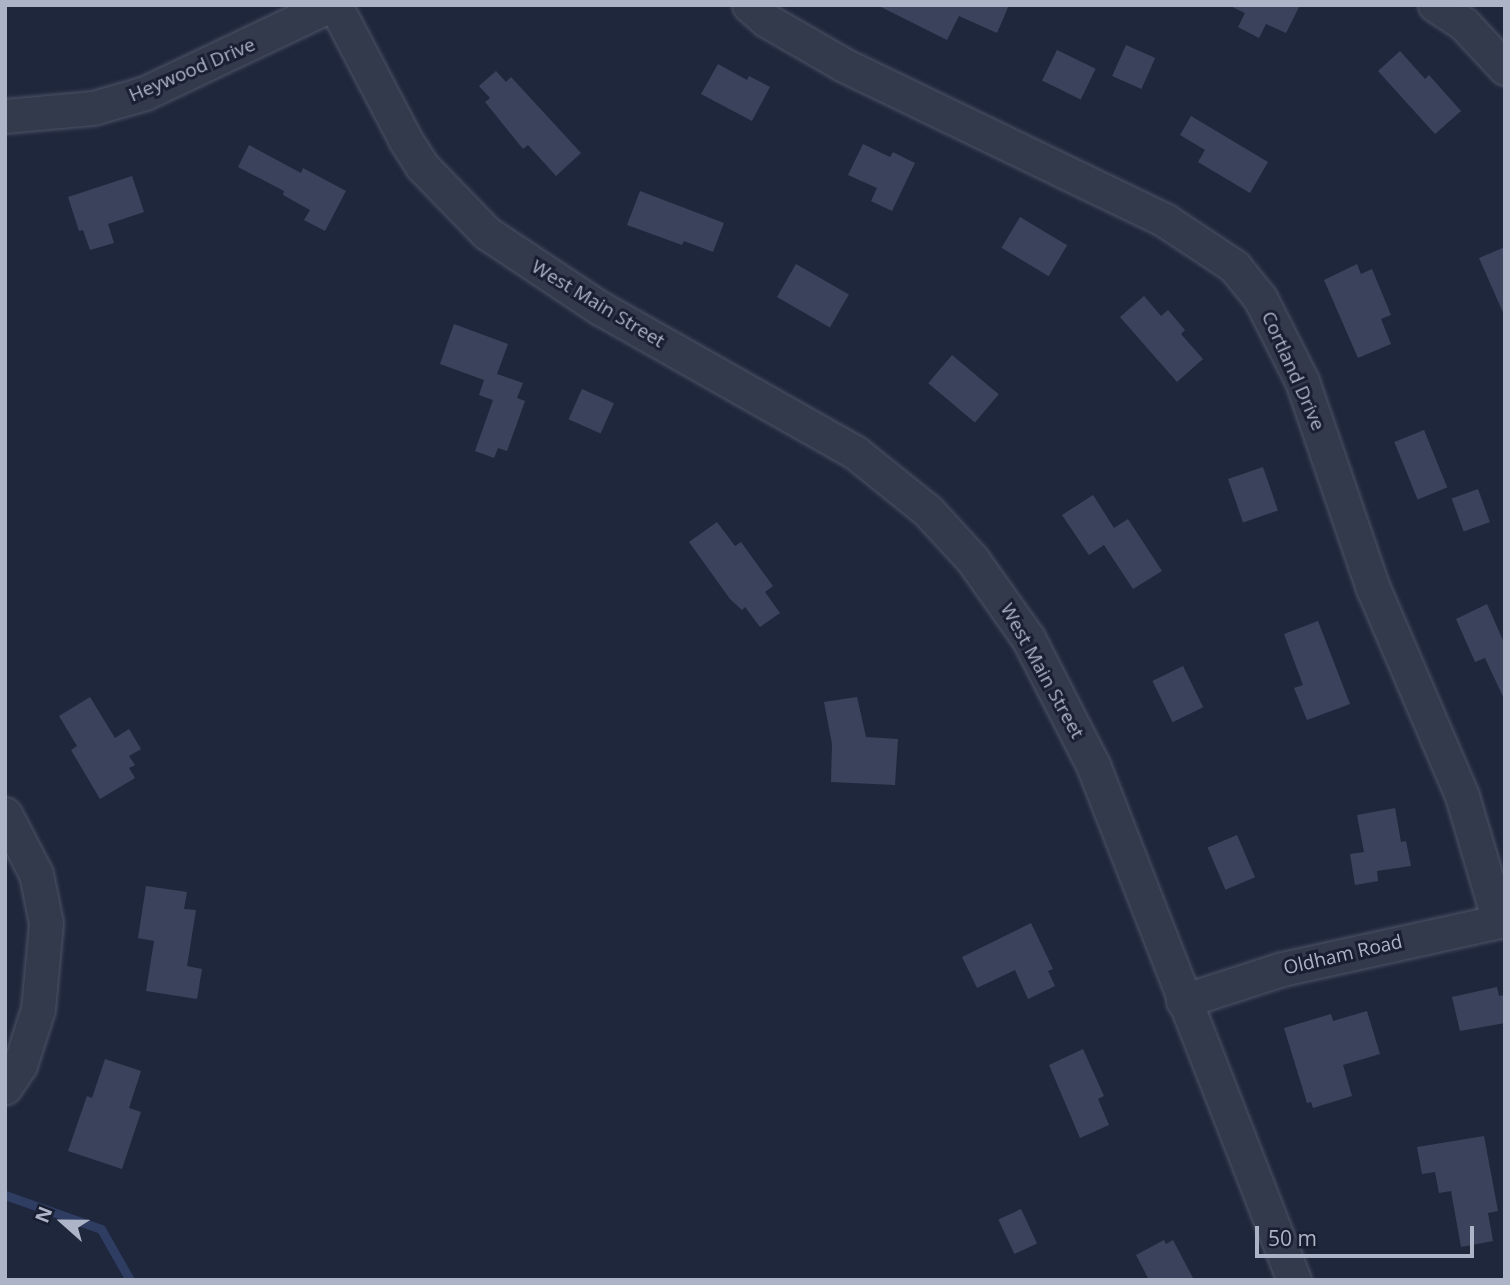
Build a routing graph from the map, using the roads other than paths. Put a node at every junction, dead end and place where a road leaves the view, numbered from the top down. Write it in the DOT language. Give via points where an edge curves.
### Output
graph roads {
  1 [pos="333,5"];
  2 [pos="749,5"];
  3 [pos="1435,5"];
  4 [pos="1505,68"];
  5 [pos="5,116"];
  6 [pos="5,814"];
  7 [pos="1502,920"];
  8 [pos="1183,1001"];
  9 [pos="5,1087"];
  10 [pos="1294,1280"];
  1 -- 5 [label="street, Heywood Drive" via="145,93 93,108"];
  1 -- 8 [label="street, West Main Street" via="405,141 422,166 487,233 600,308 856,453 927,510 972,558 1028,638 1093,765 1143,886"];
  2 -- 7 [label="street, Cortland Drive" via="766,20 844,65 1166,221 1234,266 1251,287 1298,372 1369,578 1462,796"];
  3 -- 4 [label="street" via="1464,23"];
  6 -- 9 [label="street" via="36,874 46,923 38,1009 20,1065"];
  7 -- 8 [label="street, Oldham Road" via="1295,966"];
  8 -- 10 [label="street, West Main Street"];
}
